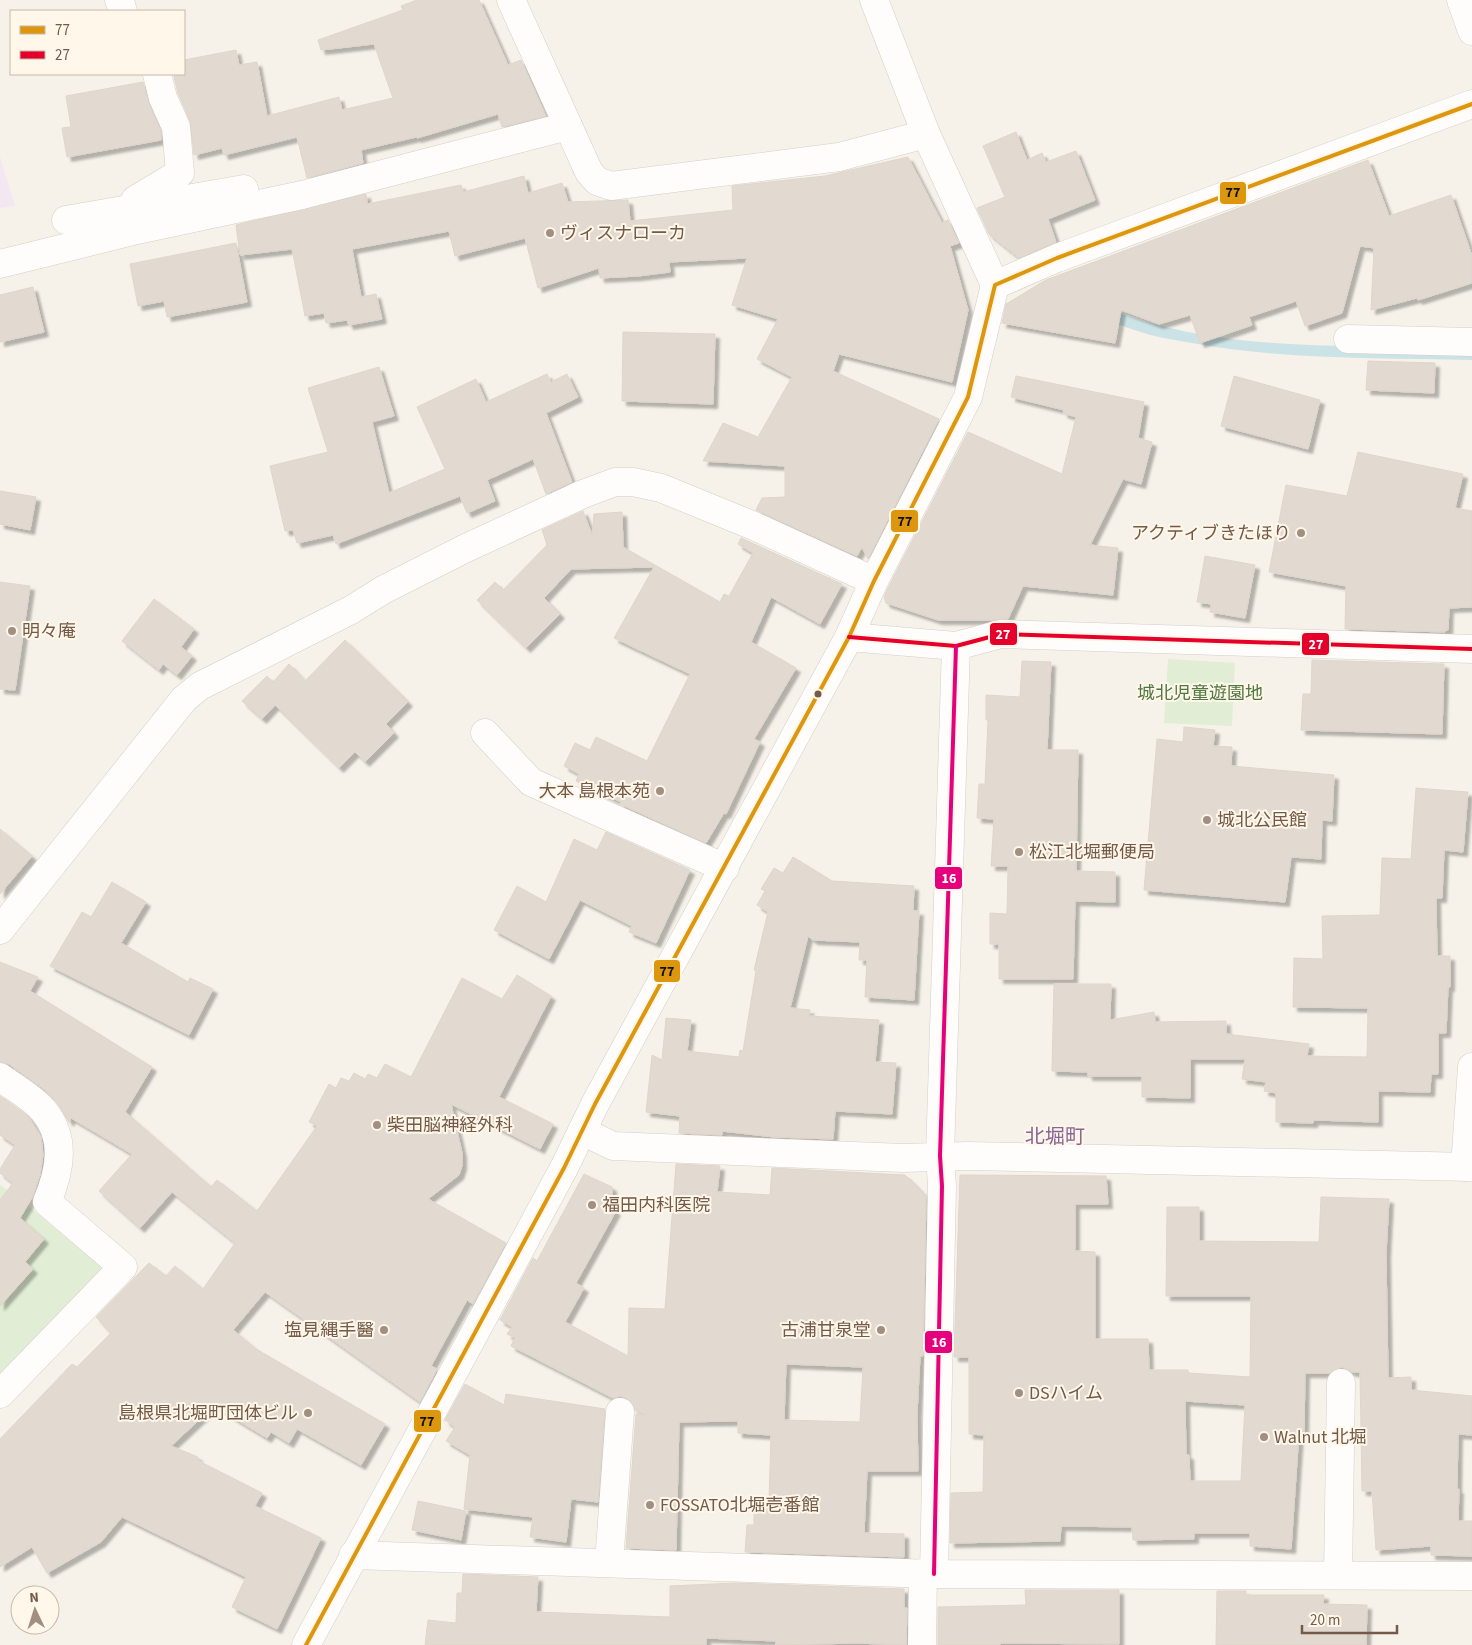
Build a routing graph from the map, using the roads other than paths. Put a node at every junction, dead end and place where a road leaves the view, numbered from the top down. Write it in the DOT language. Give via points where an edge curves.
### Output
graph roads {
  1 [pos="511,0"];
  2 [pos="874,0"];
  3 [pos="1461,0"];
  4 [pos="1472,30"];
  5 [pos="157,75"];
  6 [pos="1472,104"];
  7 [pos="568,126"];
  8 [pos="926,134"];
  9 [pos="302,194"];
  10 [pos="131,210"];
  11 [pos="66,220"];
  12 [pos="0,264"];
  13 [pos="995,285"];
  14 [pos="1348,339"];
  15 [pos="1472,342"];
  16 [pos="874,581"];
  17 [pos="849,637"];
  18 [pos="956,646"];
  19 [pos="1472,649"];
  20 [pos="485,733"];
  21 [pos="725,868"];
  22 [pos="0,930"];
  23 [pos="1472,1067"];
  24 [pos="0,1076"];
  25 [pos="582,1131"];
  26 [pos="940,1156"];
  27 [pos="1469,1167"];
  28 [pos="1340,1383"];
  29 [pos="0,1394"];
  30 [pos="620,1412"];
  31 [pos="353,1555"];
  32 [pos="609,1563"];
  33 [pos="928,1573"];
  34 [pos="1338,1575"];
  35 [pos="1472,1576"];
  36 [pos="306,1645"];
  37 [pos="922,1645"];
  1 -- 7 [label="street"];
  2 -- 8 [label="street"];
  3 -- 4 [label="street"];
  5 -- 10 [label="street" via="176,127 180,173 135,200"];
  6 -- 13 [label="street" via="1057,258"];
  7 -- 8 [label="street" via="589,172 597,181 611,186 839,157"];
  7 -- 9 [label="street"];
  8 -- 13 [label="street"];
  9 -- 10 [label="street" via="283,182"];
  9 -- 12 [label="street"];
  10 -- 11 [label="street"];
  13 -- 16 [label="street" via="968,397"];
  14 -- 15 [label="street"];
  16 -- 17 [label="street"];
  16 -- 22 [label="street" via="661,488 633,482 600,486 382,590 344,614 200,686 184,699"];
  17 -- 18 [label="street"];
  17 -- 21 [label="street"];
  18 -- 19 [label="street" via="1001,634"];
  18 -- 26 [label="street"];
  20 -- 21 [label="street" via="531,782"];
  21 -- 25 [label="street"];
  23 -- 27 [label="street"];
  24 -- 29 [label="street" via="42,1108 58,1141 58,1172 47,1202 123,1267"];
  25 -- 26 [label="street" via="613,1146 903,1158"];
  25 -- 31 [label="street"];
  26 -- 27 [label="street"];
  26 -- 33 [label="street" via="942,1186"];
  28 -- 34 [label="street"];
  30 -- 32 [label="street"];
  31 -- 32 [label="street"];
  31 -- 36 [label="street"];
  32 -- 33 [label="street"];
  33 -- 34 [label="street"];
  33 -- 37 [label="street"];
  34 -- 35 [label="street"];
}
